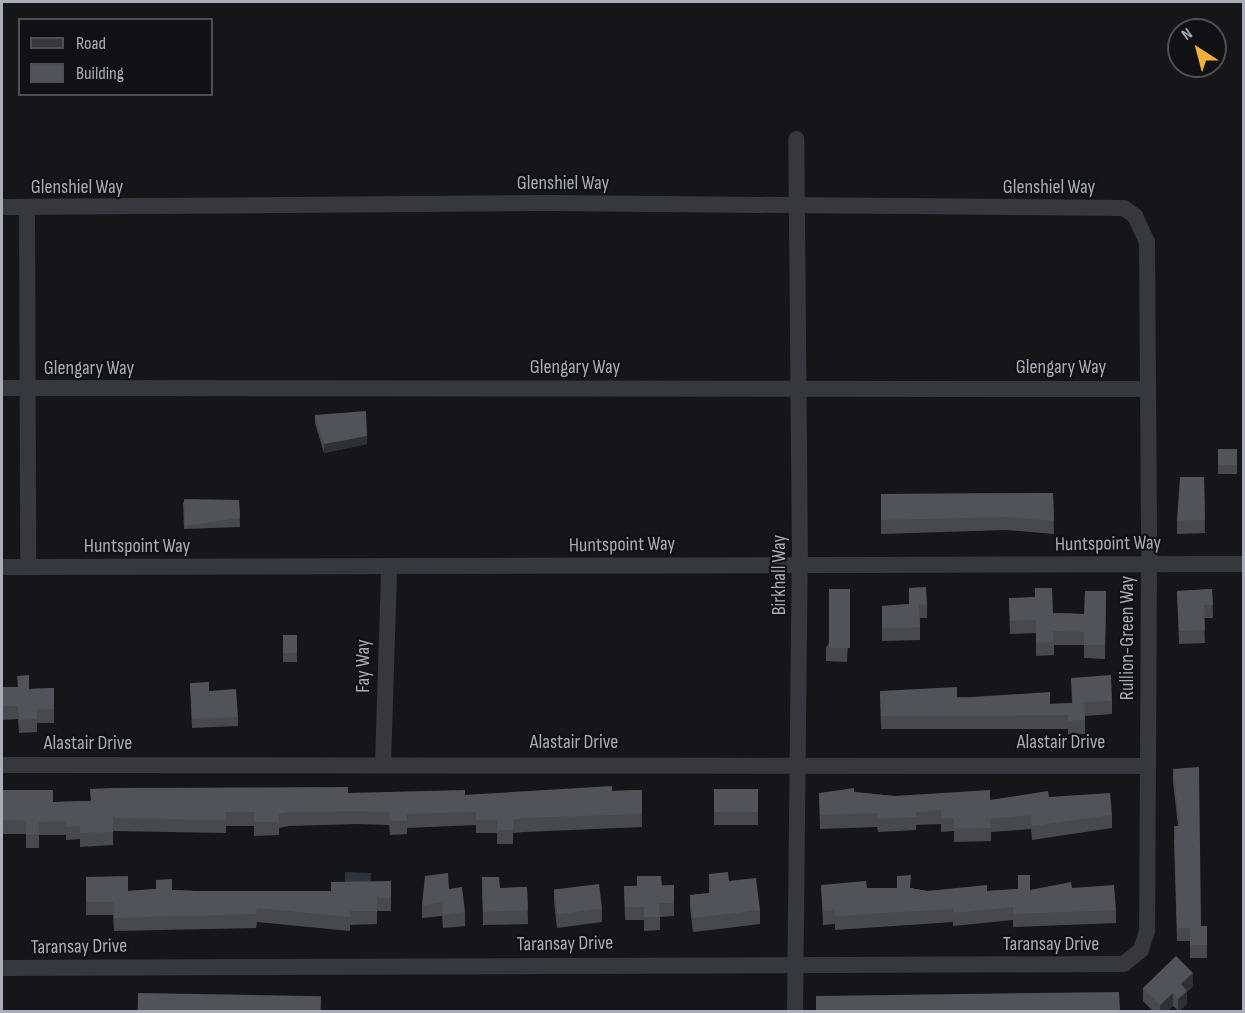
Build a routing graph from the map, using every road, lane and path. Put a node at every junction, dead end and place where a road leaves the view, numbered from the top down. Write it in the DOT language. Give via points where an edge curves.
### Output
graph roads {
  1 [pos="796,139"];
  2 [pos="798,206"];
  3 [pos="2,207"];
  4 [pos="27,208"];
  5 [pos="1124,208"];
  6 [pos="2,388"];
  7 [pos="29,388"];
  8 [pos="799,388"];
  9 [pos="1148,388"];
  10 [pos="1244,564"];
  11 [pos="800,565"];
  12 [pos="1149,565"];
  13 [pos="28,566"];
  14 [pos="2,567"];
  15 [pos="389,569"];
  16 [pos="797,763"];
  17 [pos="384,764"];
  18 [pos="2,765"];
  19 [pos="1148,766"];
  20 [pos="1128,962"];
  21 [pos="795,965"];
  22 [pos="2,968"];
  23 [pos="795,1011"];
  1 -- 2 [label="street, Birkhall Way"];
  2 -- 4 [label="street, Glenshiel Way"];
  2 -- 5 [label="street, Glenshiel Way"];
  2 -- 8 [label="street, Birkhall Way"];
  3 -- 4 [label="street, Glenshiel Way"];
  4 -- 7 [label="street"];
  5 -- 9 [label="street, Rullion-Green Way" via="1136,216 1147,242"];
  6 -- 7 [label="street, Glengary Way"];
  7 -- 8 [label="street, Glengary Way"];
  7 -- 13 [label="street"];
  8 -- 9 [label="street, Glengary Way"];
  8 -- 11 [label="street, Birkhall Way"];
  9 -- 12 [label="street, Rullion-Green Way"];
  10 -- 12 [label="street, Huntspoint Way"];
  11 -- 12 [label="street, Huntspoint Way"];
  11 -- 15 [label="street, Huntspoint Way"];
  11 -- 16 [label="street, Birkhall Way"];
  12 -- 19 [label="street, Rullion-Green Way"];
  13 -- 14 [label="street, Huntspoint Way"];
  13 -- 15 [label="street, Huntspoint Way"];
  15 -- 17 [label="street, Fay Way"];
  16 -- 17 [label="street, Alastair Drive"];
  16 -- 19 [label="street, Alastair Drive"];
  16 -- 21 [label="street, Birkhall Way"];
  17 -- 18 [label="street, Alastair Drive"];
  19 -- 20 [label="street, Rullion-Green Way" via="1147,931 1141,950"];
  20 -- 21 [label="street, Taransay Drive"];
  21 -- 22 [label="street, Taransay Drive"];
  21 -- 23 [label="street, Birkhall Way"];
}
